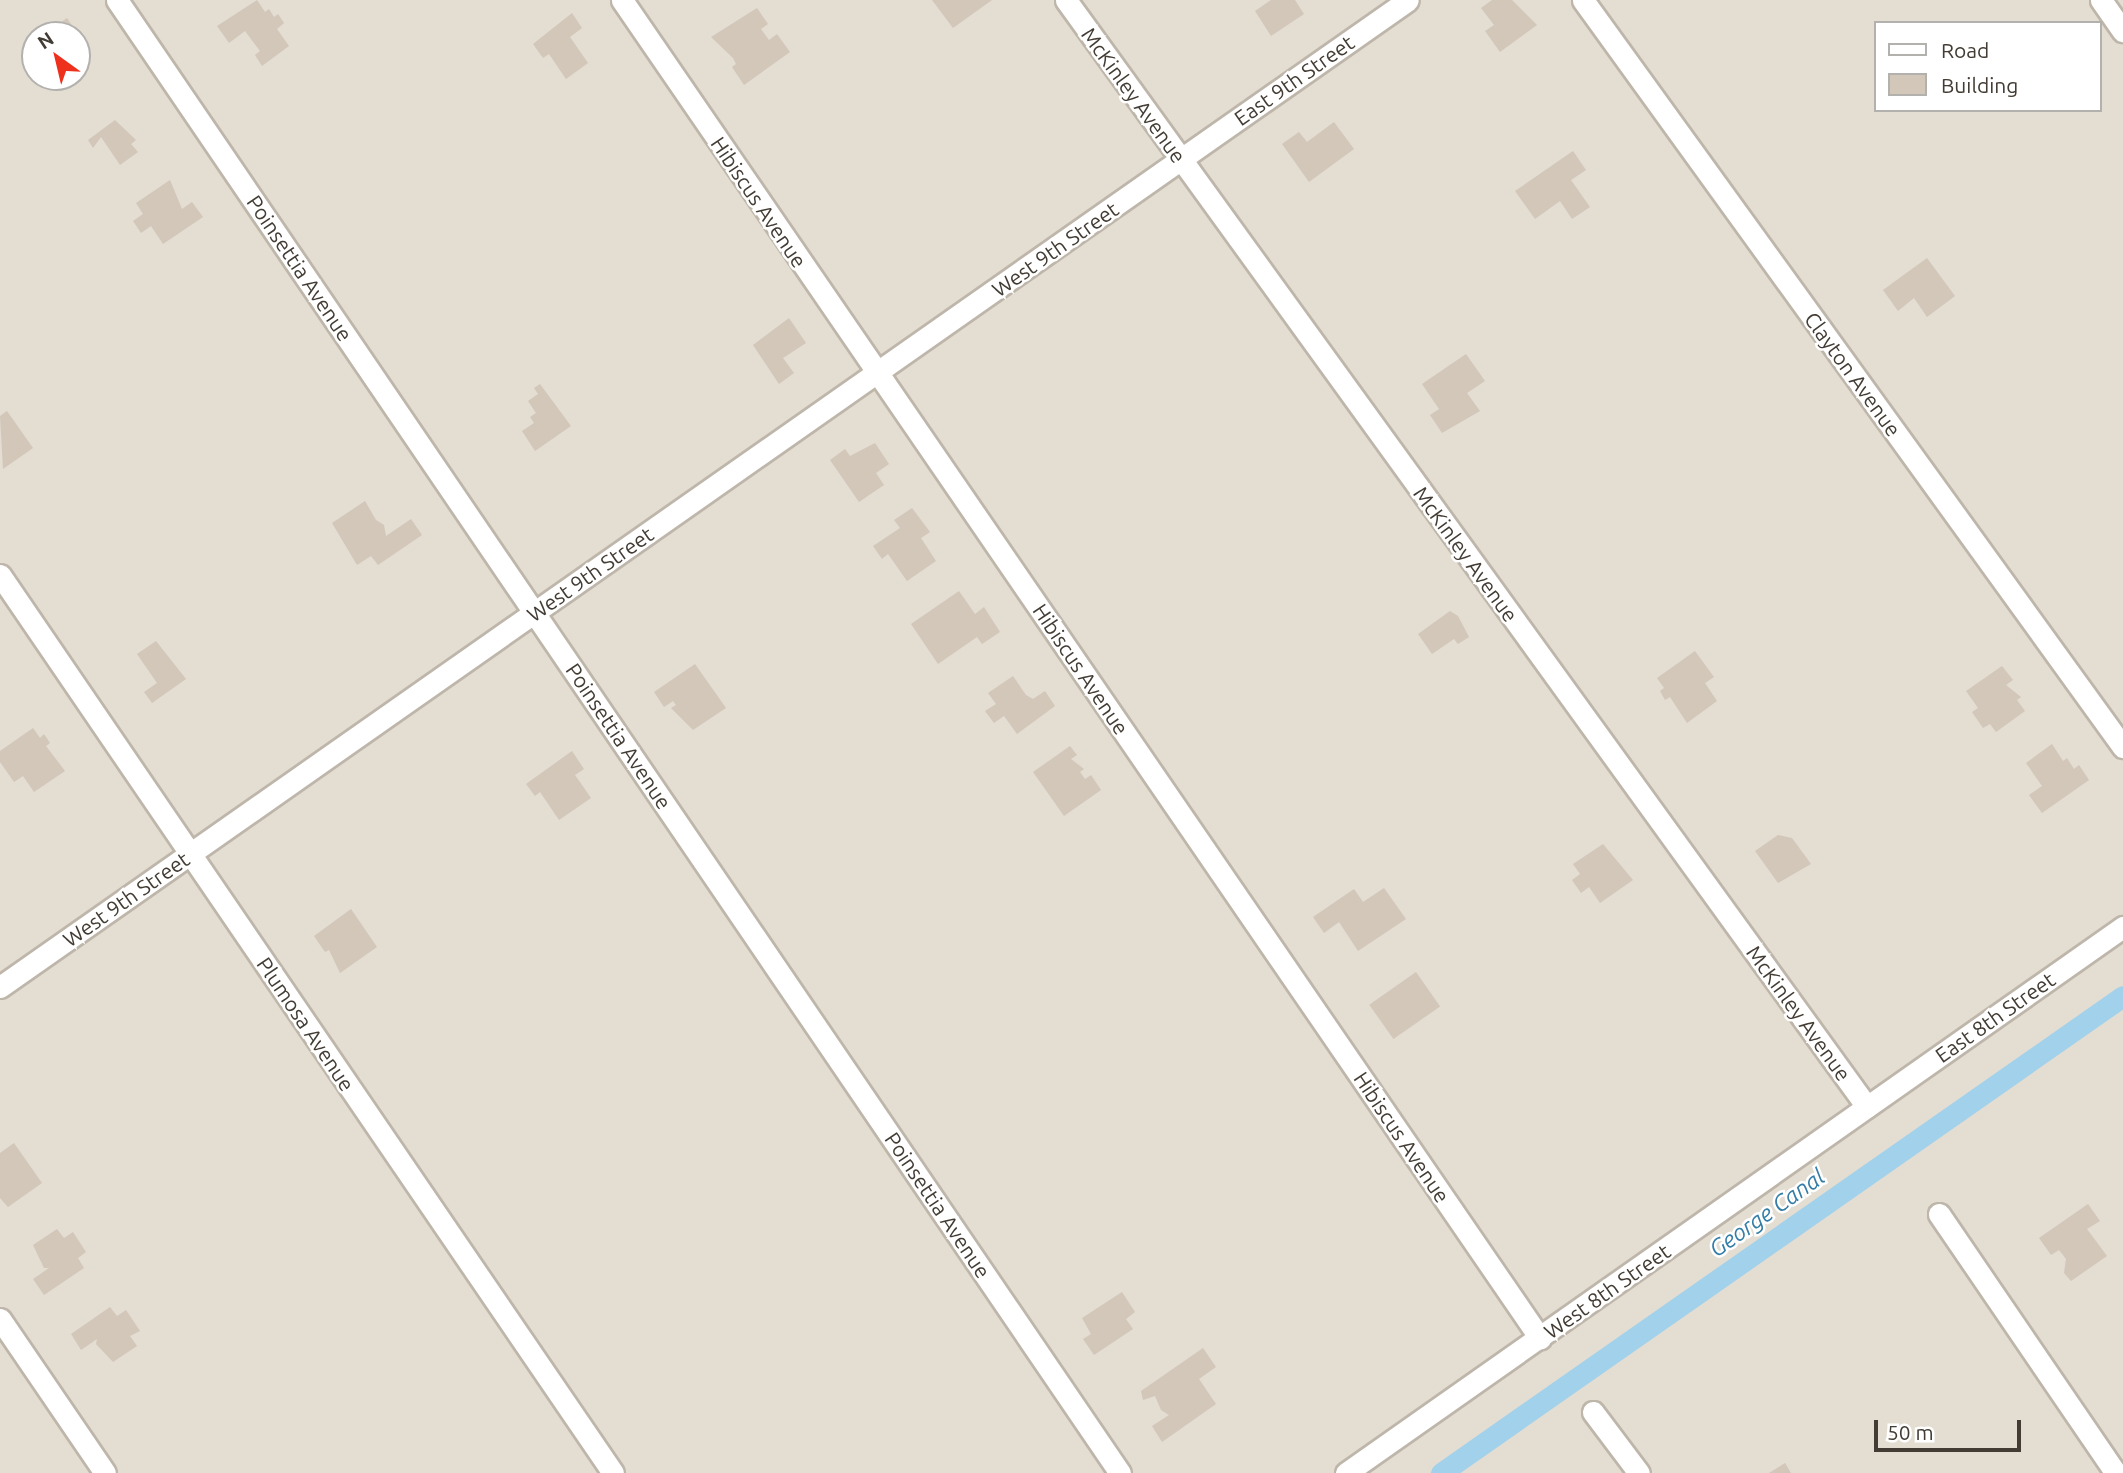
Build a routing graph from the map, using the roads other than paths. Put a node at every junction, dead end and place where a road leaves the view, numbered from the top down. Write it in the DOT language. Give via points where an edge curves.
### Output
graph roads {
  1 [pos="117,0"];
  2 [pos="622,0"];
  3 [pos="1066,0"];
  4 [pos="1408,0"];
  5 [pos="1583,0"];
  6 [pos="2101,0"];
  7 [pos="2123,31"];
  8 [pos="1181,161"];
  9 [pos="878,374"];
  10 [pos="0,575"];
  11 [pos="535,612"];
  12 [pos="2123,747"];
  13 [pos="190,854"];
  14 [pos="2123,927"];
  15 [pos="0,987"];
  16 [pos="1867,1107"];
  17 [pos="1939,1214"];
  18 [pos="0,1319"];
  19 [pos="1540,1338"];
  20 [pos="1593,1412"];
  21 [pos="105,1473"];
  22 [pos="613,1473"];
  23 [pos="1120,1473"];
  24 [pos="1346,1473"];
  25 [pos="1639,1473"];
  26 [pos="2116,1473"];
  1 -- 11 [label="street, Poinsettia Avenue"];
  2 -- 9 [label="street, Hibiscus Avenue"];
  3 -- 8 [label="street, McKinley Avenue"];
  4 -- 8 [label="street, East 9th Street"];
  5 -- 12 [label="street, Clayton Avenue"];
  6 -- 7 [label="street"];
  8 -- 9 [label="street, West 9th Street"];
  8 -- 16 [label="street, McKinley Avenue"];
  9 -- 11 [label="street, West 9th Street"];
  9 -- 19 [label="street, Hibiscus Avenue"];
  10 -- 13 [label="street, Plumosa Avenue"];
  11 -- 13 [label="street, West 9th Street"];
  11 -- 23 [label="street, Poinsettia Avenue"];
  13 -- 15 [label="street, West 9th Street"];
  13 -- 22 [label="street, Plumosa Avenue"];
  14 -- 16 [label="street, East 8th Street"];
  16 -- 19 [label="street, West 8th Street"];
  17 -- 26 [label="street"];
  18 -- 21 [label="street"];
  19 -- 24 [label="street, West 8th Street"];
  20 -- 25 [label="street"];
}
